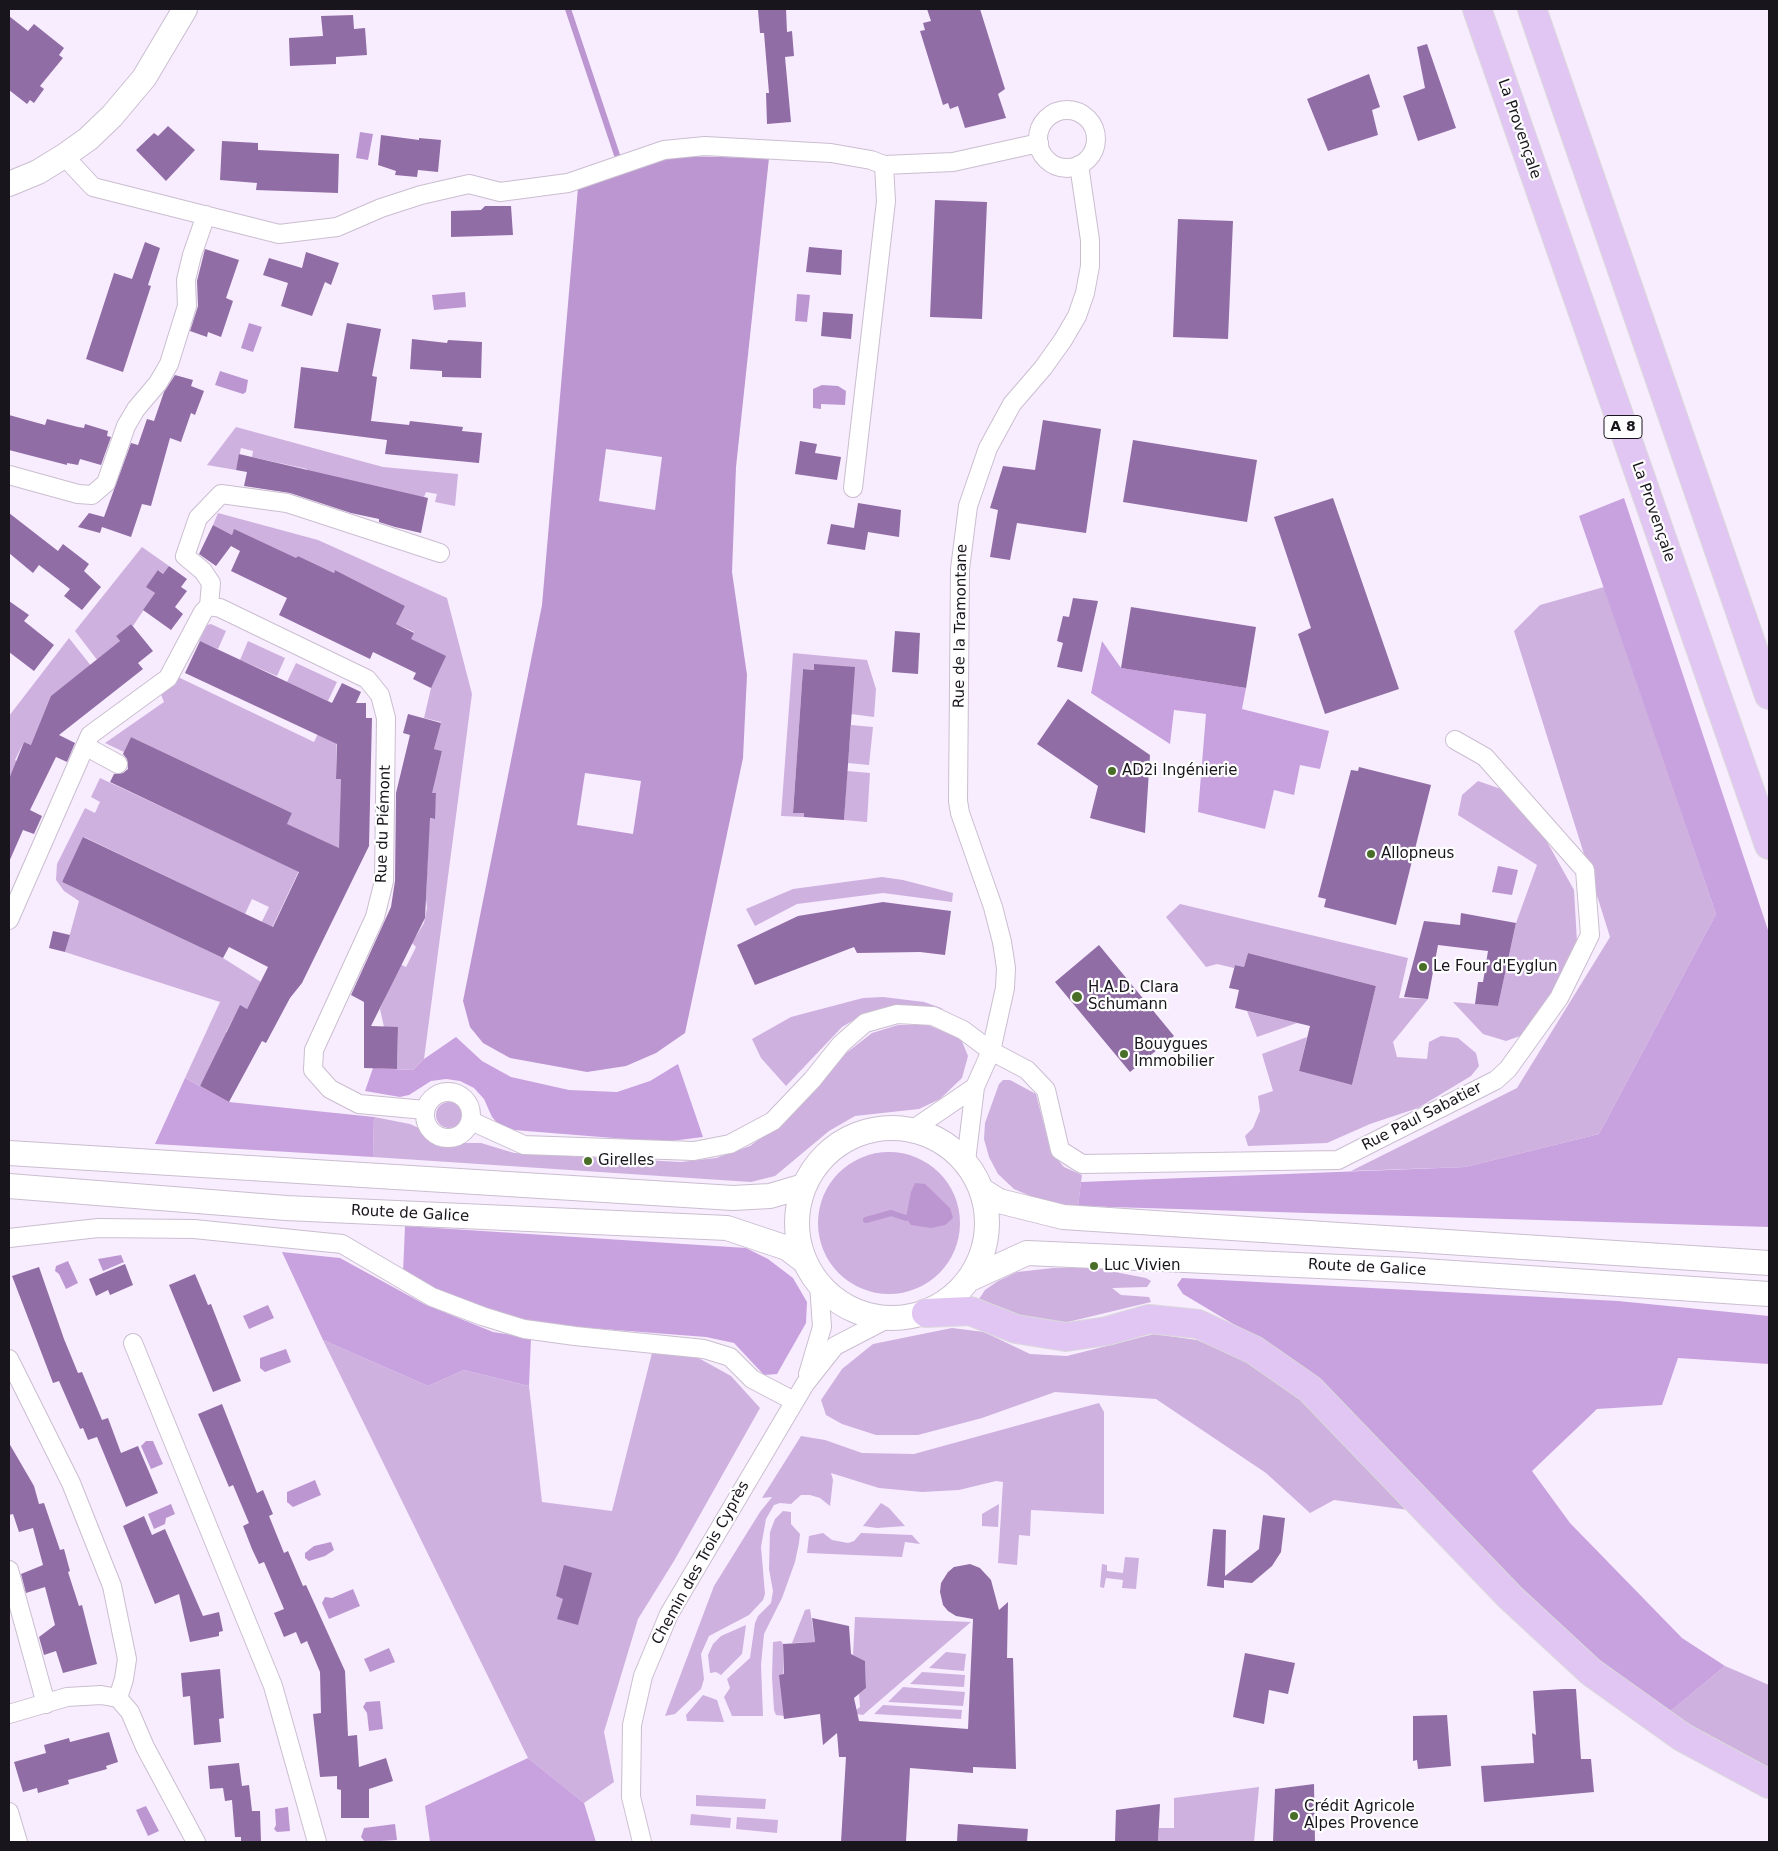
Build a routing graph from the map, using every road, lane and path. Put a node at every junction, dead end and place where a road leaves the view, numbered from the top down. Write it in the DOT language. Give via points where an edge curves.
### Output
graph roads {
  1 [pos="186,9"];
  2 [pos="1477,9"];
  3 [pos="1532,9"];
  4 [pos="1038,143"];
  5 [pos="64,156"];
  6 [pos="884,165"];
  7 [pos="1079,165"];
  8 [pos="9,184"];
  9 [pos="206,215"];
  10 [pos="9,476"];
  11 [pos="853,488"];
  12 [pos="440,553"];
  13 [pos="209,606"];
  14 [pos="1769,695"];
  15 [pos="1455,740"];
  16 [pos="85,746"];
  17 [pos="118,764"];
  18 [pos="1769,844"];
  19 [pos="9,920"];
  20 [pos="991,1052"];
  21 [pos="975,1087"];
  22 [pos="426,1110"];
  23 [pos="471,1121"];
  24 [pos="912,1130"];
  25 [pos="9,1152"];
  26 [pos="966,1162"];
  27 [pos="9,1186"];
  28 [pos="804,1186"];
  29 [pos="983,1192"];
  30 [pos="9,1238"];
  31 [pos="804,1261"];
  32 [pos="1769,1263"];
  33 [pos="970,1279"];
  34 [pos="819,1284"];
  35 [pos="1769,1294"];
  36 [pos="926,1313"];
  37 [pos="887,1319"];
  38 [pos="133,1343"];
  39 [pos="9,1359"];
  40 [pos="805,1384"];
  41 [pos="794,1401"];
  42 [pos="9,1570"];
  43 [pos="118,1698"];
  44 [pos="46,1704"];
  45 [pos="9,1714"];
  46 [pos="1769,1784"];
  47 [pos="9,1812"];
  48 [pos="18,1842"];
  49 [pos="196,1842"];
  50 [pos="317,1842"];
  51 [pos="642,1842"];
  1 -- 5 [label="main road" via="168,42 128,98 88,138"];
  2 -- 18 [label="highway, La Provençale / A 8"];
  3 -- 14 [label="highway"];
  4 -- 6 [label="street" via="953,162"];
  4 -- 7 [label="street" via="1050,162 1062,168"];
  4 -- 7 [label="street" via="1040,129 1047,118 1059,111 1082,113 1096,133 1095,147 1088,159"];
  5 -- 8 [label="main road"];
  5 -- 9 [label="street" via="93,187"];
  6 -- 9 [label="street" via="832,153 705,146 661,151 577,180 500,192 468,184 421,194 337,227 279,234"];
  6 -- 11 [label="street" via="886,202"];
  7 -- 20 [label="street, Rue de la Tramontane" via="1090,240 1085,293 1077,316 1062,340 1044,368 1012,404 988,448 968,506 960,568 958,801 993,907 1006,968 1005,988"];
  9 -- 10 [label="street" via="186,280 187,306 168,364 158,384 126,426 106,483 92,495 78,494"];
  12 -- 13 [label="street" via="287,503 222,494 198,518 185,556 203,571 211,583"];
  13 -- 16 [label="street" via="168,678 90,735"];
  13 -- 22 [label="street, Rue du Piémont" via="220,608 367,679 380,695 386,718 384,881 375,917 314,1050 313,1070 330,1089 360,1104"];
  15 -- 20 [label="street, Rue Paul Sabatier" via="1485,757 1584,870 1590,935 1559,998 1508,1069 1496,1080 1338,1160 1082,1164 1060,1150 1046,1090 1027,1070"];
  16 -- 17 [label="street"];
  16 -- 19 [label="street"];
  20 -- 21 [label="street, Rue de la Tramontane"];
  20 -- 23 [label="street" via="963,1030 933,1016 897,1014 865,1023 841,1044 773,1121 730,1144 694,1151 524,1145"];
  21 -- 24 [label="street"];
  21 -- 26 [label="street"];
  22 -- 23 [label="street" via="425,1118 431,1131 444,1137 460,1135"];
  22 -- 23 [label="street" via="433,1097 454,1092 468,1102"];
  24 -- 26 [label="main road" via="939,1140"];
  24 -- 28 [label="main road" via="868,1131 841,1142 820,1160"];
  25 -- 28 [label="main road" via="733,1198 770,1196"];
  26 -- 29 [label="main road"];
  27 -- 31 [label="main road, Route de Galice" via="286,1208 727,1228 787,1248"];
  28 -- 31 [label="main road" via="797,1212 798,1239"];
  29 -- 32 [label="main road, Route de Galice" via="999,1200 1063,1217"];
  29 -- 33 [label="main road" via="988,1228 984,1251"];
  30 -- 41 [label="street" via="98,1228 194,1229 342,1244 432,1297 482,1316 524,1329 704,1349 730,1358 752,1379"];
  31 -- 34 [label="main road"];
  33 -- 35 [label="main road, Route de Galice" via="1028,1253 1427,1271"];
  33 -- 36 [label="main road" via="952,1298"];
  34 -- 37 [label="main road" via="839,1303 862,1314"];
  34 -- 40 [label="street, Chemin des Trois Cyprès" via="822,1328"];
  36 -- 37 [label="main road"];
  36 -- 46 [label="highway" via="970,1311 1016,1329 1066,1337 1107,1331 1149,1319 1198,1324 1254,1350 1310,1389 1510,1598 1591,1672 1682,1737"];
  37 -- 40 [label="street, Chemin des Trois Cyprès" via="835,1346"];
  38 -- 50 [label="street" via="273,1686"];
  39 -- 43 [label="street" via="71,1483 112,1586 127,1659"];
  40 -- 41 [label="street, Chemin des Trois Cyprès"];
  41 -- 51 [label="street, Chemin des Trois Cyprès" via="669,1614 643,1676 632,1725 630,1764 631,1797"];
  42 -- 44 [label="street"];
  43 -- 44 [label="street" via="101,1694 67,1697"];
  43 -- 49 [label="street" via="130,1712"];
  44 -- 45 [label="street"];
  47 -- 48 [label="street"];
}
